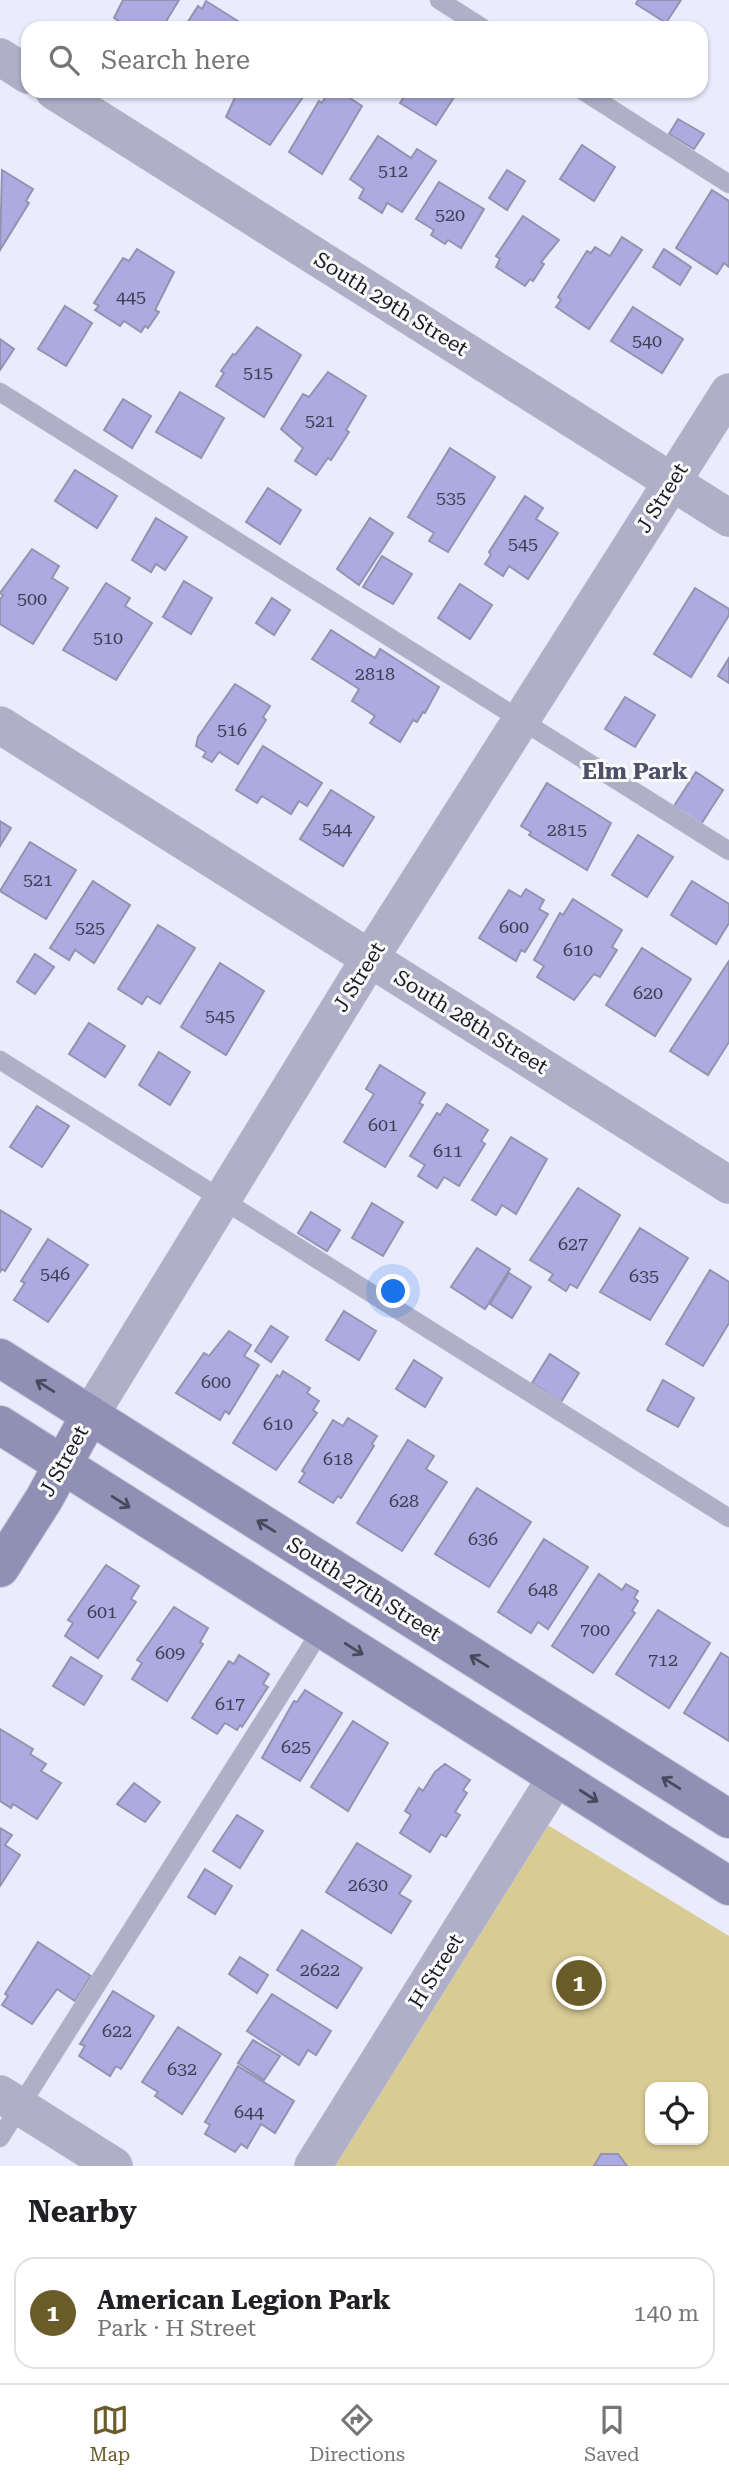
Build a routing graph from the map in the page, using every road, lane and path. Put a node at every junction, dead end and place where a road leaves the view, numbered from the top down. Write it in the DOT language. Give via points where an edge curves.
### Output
graph roads {
  1 [pos="439,0"];
  2 [pos="472,21"];
  3 [pos="0,57"];
  4 [pos="21,70"];
  5 [pos="65,98"];
  6 [pos="594,98"];
  7 [pos="729,184"];
  8 [pos="0,392"];
  9 [pos="729,392"];
  10 [pos="672,482"];
  11 [pos="729,518"];
  12 [pos="522,719"];
  13 [pos="0,725"];
  14 [pos="729,851"];
  15 [pos="370,958"];
  16 [pos="0,1060"];
  17 [pos="729,1185"];
  18 [pos="221,1197"];
  19 [pos="0,1357"];
  20 [pos="90,1415"];
  21 [pos="0,1426"];
  22 [pos="63,1465"];
  23 [pos="729,1518"];
  24 [pos="0,1568"];
  25 [pos="322,1629"];
  26 [pos="557,1776"];
  27 [pos="729,1819"];
  28 [pos="729,1886"];
  29 [pos="10,2100"];
  30 [pos="0,2138"];
  31 [pos="114,2166"];
  32 [pos="313,2166"];
  1 -- 2 [label="lane"];
  3 -- 4 [label="street"];
  5 -- 10 [label="street, South 29th Street"];
  6 -- 7 [label="lane"];
  8 -- 12 [label="lane"];
  9 -- 10 [label="street, J Street"];
  10 -- 11 [label="street, South 29th Street"];
  10 -- 12 [label="street, J Street"];
  12 -- 14 [label="lane"];
  12 -- 15 [label="street, J Street"];
  13 -- 15 [label="street, South 28th Street"];
  15 -- 17 [label="street, South 28th Street"];
  15 -- 18 [label="street, J Street"];
  16 -- 18 [label="lane"];
  18 -- 20 [label="street, J Street"];
  18 -- 23 [label="lane"];
  20 -- 19 [label="main road, South 27th Street, one-way"];
  20 -- 22 [label="main road, J Street"];
  27 -- 20 [label="main road, South 27th Street, one-way"];
  21 -- 22 [label="main road"];
  22 -- 24 [label="main road, J Street"];
  22 -- 25 [label="main road, one-way"];
  25 -- 26 [label="main road, one-way"];
  25 -- 29 [label="lane"];
  26 -- 28 [label="main road, one-way"];
  26 -- 32 [label="street, H Street"];
  29 -- 30 [label="lane"];
  29 -- 31 [label="street"];
}
